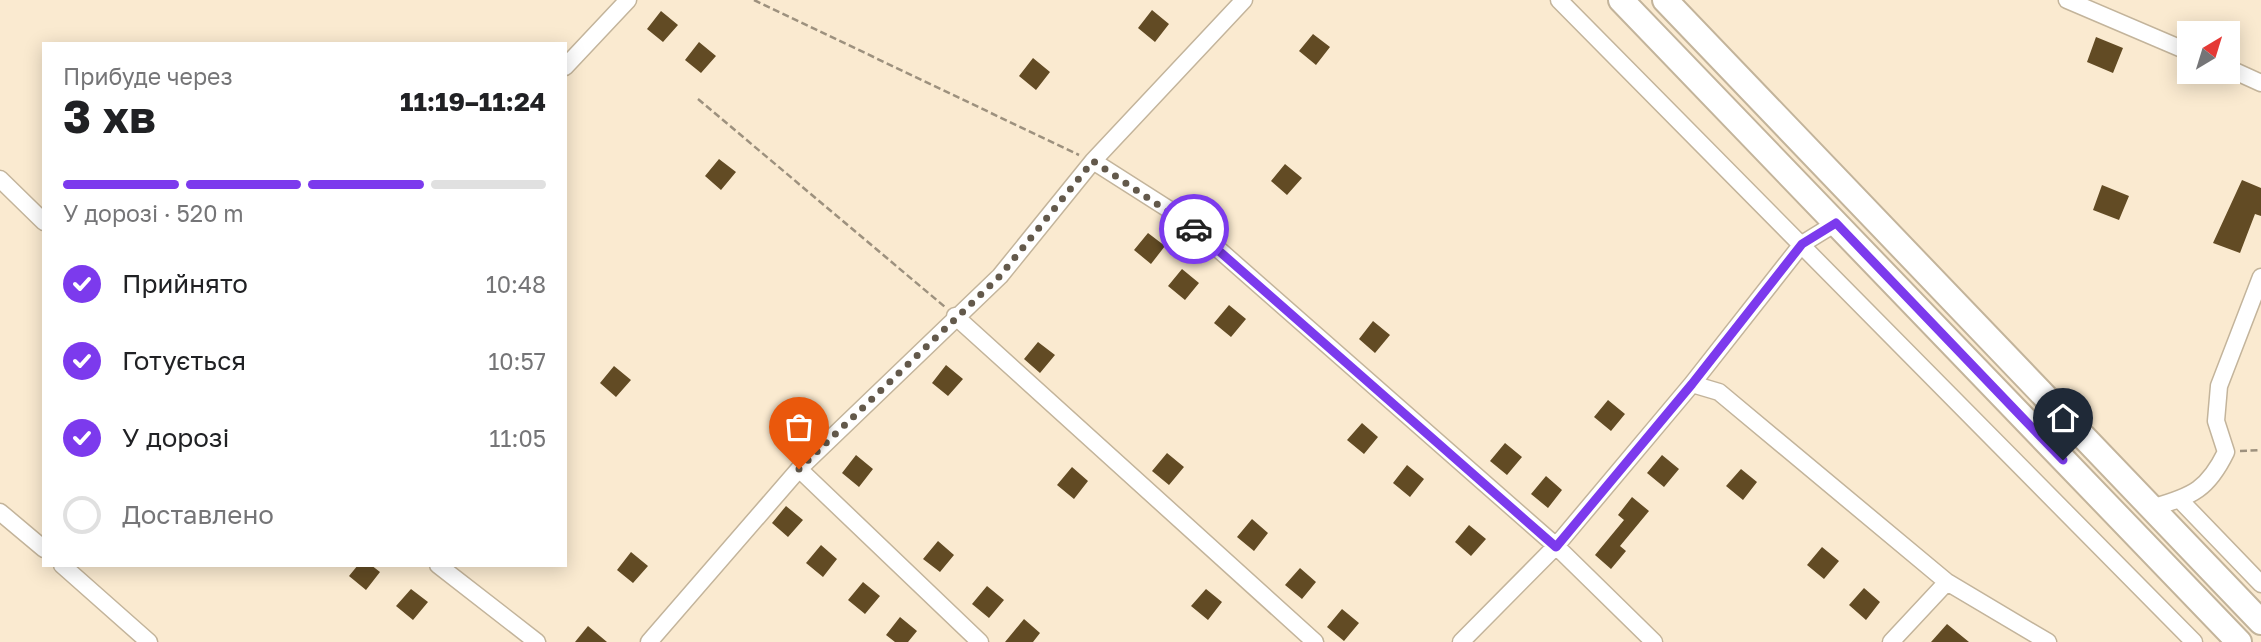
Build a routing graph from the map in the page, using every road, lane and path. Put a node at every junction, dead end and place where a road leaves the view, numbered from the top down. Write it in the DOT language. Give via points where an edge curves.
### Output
graph roads {
  1 [pos="628,0"];
  2 [pos="754,0"];
  3 [pos="1244,0"];
  4 [pos="1559,0"];
  5 [pos="1621,0"];
  6 [pos="1665,0"];
  7 [pos="2067,0"];
  8 [pos="2177,47"];
  9 [pos="567,65"];
  10 [pos="2240,73"];
  11 [pos="2261,83"];
  12 [pos="698,99"];
  13 [pos="1093,161"];
  14 [pos="0,179"];
  15 [pos="42,220"];
  16 [pos="1836,223"];
  17 [pos="1802,244"];
  18 [pos="2261,277"];
  19 [pos="956,316"];
  20 [pos="1692,384"];
  21 [pos="2261,450"];
  22 [pos="2226,452"];
  23 [pos="799,469"];
  24 [pos="2180,500"];
  25 [pos="2154,507"];
  26 [pos="0,512"];
  27 [pos="42,547"];
  28 [pos="1556,547"];
  29 [pos="64,567"];
  30 [pos="441,567"];
  31 [pos="1947,582"];
  32 [pos="2261,584"];
  33 [pos="2261,622"];
  34 [pos="149,642"];
  35 [pos="537,642"];
  36 [pos="649,642"];
  37 [pos="980,642"];
  38 [pos="1315,642"];
  39 [pos="1461,642"];
  40 [pos="1654,642"];
  41 [pos="1891,642"];
  42 [pos="2048,642"];
  43 [pos="2194,642"];
  44 [pos="2239,642"];
  1 -- 9 [label="street"];
  2 -- 13 [label="path"];
  3 -- 13 [label="street"];
  4 -- 17 [label="street"];
  5 -- 16 [label="highway"];
  6 -- 25 [label="highway"];
  7 -- 8 [label="street"];
  10 -- 11 [label="street"];
  12 -- 19 [label="path"];
  13 -- 19 [label="street" via="1000,276"];
  13 -- 28 [label="street" via="1184,219"];
  14 -- 15 [label="street"];
  16 -- 17 [label="street"];
  16 -- 44 [label="highway"];
  17 -- 20 [label="street"];
  17 -- 43 [label="street"];
  18 -- 22 [label="street" via="2219,387 2216,421"];
  19 -- 23 [label="street"];
  19 -- 38 [label="street"];
  20 -- 28 [label="street"];
  20 -- 31 [label="street" via="1719,392"];
  21 -- 22 [label="path"];
  22 -- 24 [label="street" via="2210,479 2194,495"];
  23 -- 36 [label="street"];
  23 -- 37 [label="street"];
  24 -- 25 [label="street"];
  24 -- 32 [label="street"];
  25 -- 33 [label="highway"];
  26 -- 27 [label="street"];
  28 -- 39 [label="street"];
  28 -- 40 [label="street"];
  29 -- 34 [label="street"];
  30 -- 35 [label="street"];
  31 -- 41 [label="street"];
  31 -- 42 [label="street"];
}
